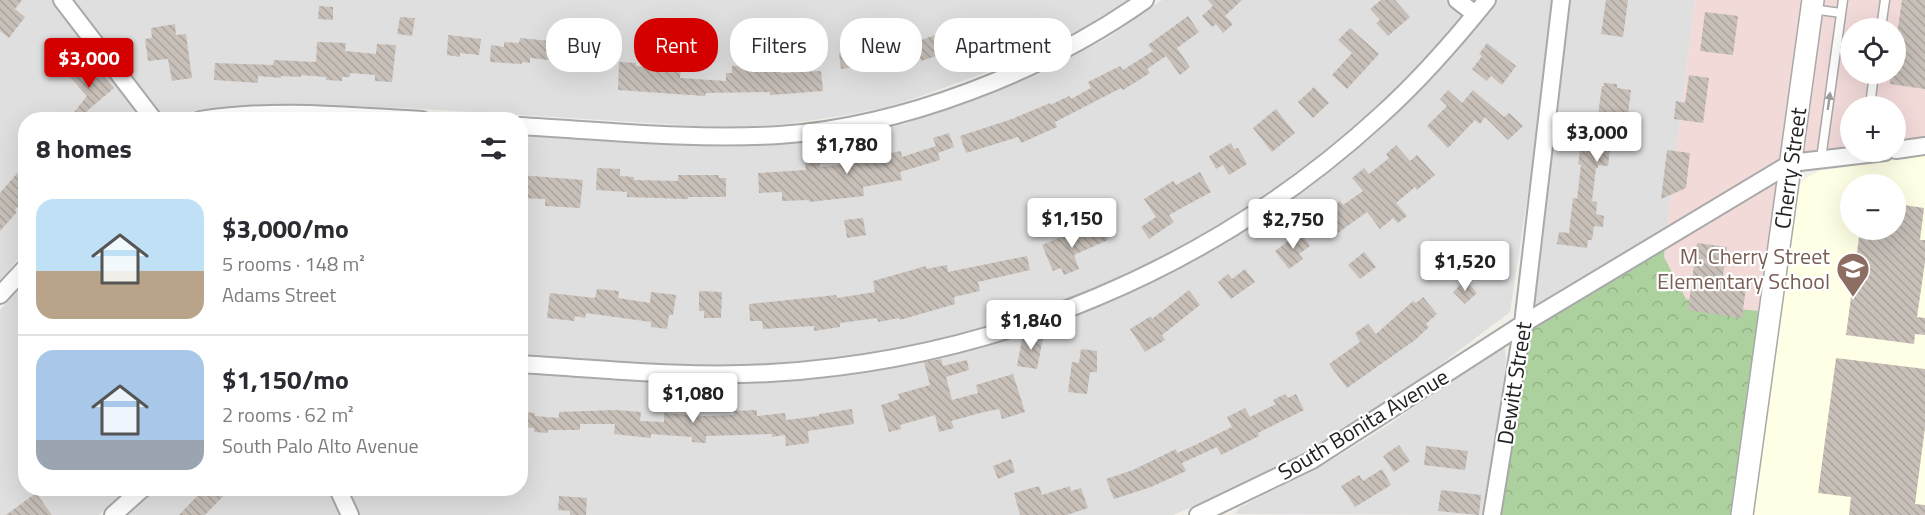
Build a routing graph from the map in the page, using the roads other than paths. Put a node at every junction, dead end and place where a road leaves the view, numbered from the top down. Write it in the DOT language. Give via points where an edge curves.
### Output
graph roads {
  1 [pos="62,0"];
  2 [pos="1145,0"];
  3 [pos="1457,0"];
  4 [pos="1487,0"];
  5 [pos="1561,0"];
  6 [pos="1843,0"];
  7 [pos="1885,0"];
  8 [pos="1812,4"];
  9 [pos="1841,13"];
  10 [pos="1475,14"];
  11 [pos="1882,18"];
  12 [pos="147,112"];
  13 [pos="528,126"];
  14 [pos="1925,147"];
  15 [pos="1906,149"];
  16 [pos="1840,156"];
  17 [pos="1821,159"];
  18 [pos="1791,163"];
  19 [pos="18,276"];
  20 [pos="0,295"];
  21 [pos="1523,324"];
  22 [pos="528,364"];
  23 [pos="134,496"];
  24 [pos="341,496"];
  25 [pos="1207,514"];
  26 [pos="113,515"];
  27 [pos="350,515"];
  28 [pos="1492,515"];
  29 [pos="1742,515"];
  1 -- 12 [label="street"];
  2 -- 13 [label="street" via="1084,40 1024,70 863,123 781,135 728,136"];
  3 -- 10 [label="street"];
  4 -- 10 [label="street"];
  5 -- 21 [label="street, Dewitt Street"];
  6 -- 9 [label="lane"];
  7 -- 11 [label="lane"];
  8 -- 9 [label="lane"];
  8 -- 18 [label="street, Cherry Street"];
  17 -- 9 [label="lane, one-way"];
  10 -- 22 [label="street" via="1395,103 1292,189 1188,254 1075,306 943,347 879,361 801,371 700,374"];
  14 -- 15 [label="street"];
  16 -- 17 [label="street"];
  17 -- 18 [label="street"];
  18 -- 21 [label="street, South Bonita Avenue"];
  18 -- 29 [label="street, Cherry Street"];
  19 -- 20 [label="street"];
  21 -- 25 [label="street, South Bonita Avenue" via="1312,460"];
  21 -- 28 [label="street, Dewitt Street"];
  23 -- 26 [label="street"];
  24 -- 27 [label="street"];
}
